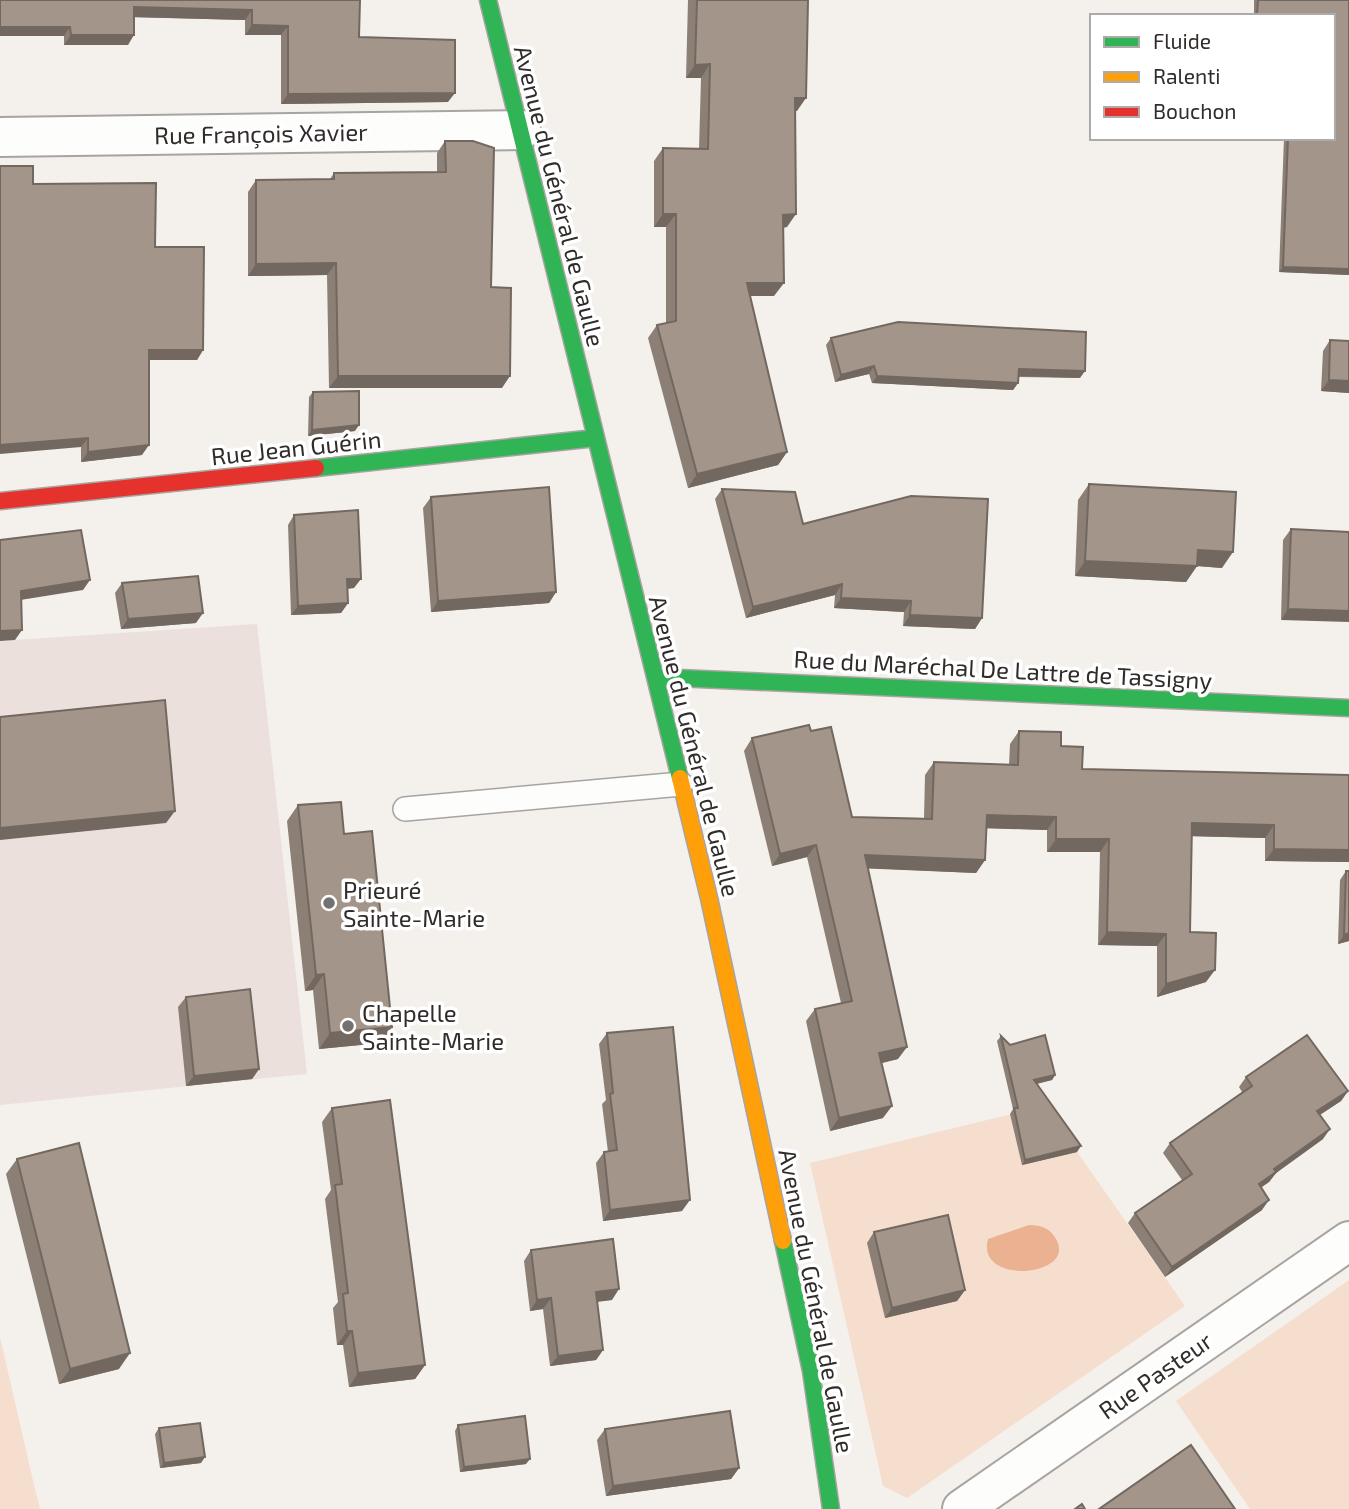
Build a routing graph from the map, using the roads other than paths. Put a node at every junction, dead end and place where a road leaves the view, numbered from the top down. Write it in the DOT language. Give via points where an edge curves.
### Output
graph roads {
  1 [pos="488,0"];
  2 [pos="521,130"];
  3 [pos="0,137"];
  4 [pos="596,438"];
  5 [pos="0,501"];
  6 [pos="655,677"];
  7 [pos="1349,708"];
  8 [pos="681,784"];
  9 [pos="405,808"];
  10 [pos="1349,1241"];
  11 [pos="831,1509"];
  12 [pos="961,1509"];
  1 -- 2 [label="main road, Avenue du Général de Gaulle"];
  2 -- 3 [label="street, Rue François Xavier"];
  2 -- 4 [label="main road, Avenue du Général de Gaulle"];
  4 -- 5 [label="main road, Rue Jean Guérin"];
  4 -- 6 [label="main road, Avenue du Général de Gaulle"];
  6 -- 7 [label="main road, Rue du Maréchal De Lattre de Tassigny"];
  6 -- 8 [label="main road, Avenue du Général de Gaulle"];
  8 -- 9 [label="lane"];
  8 -- 11 [label="main road, Avenue du Général de Gaulle" via="808,1357"];
  10 -- 12 [label="street, Rue Pasteur"];
}
